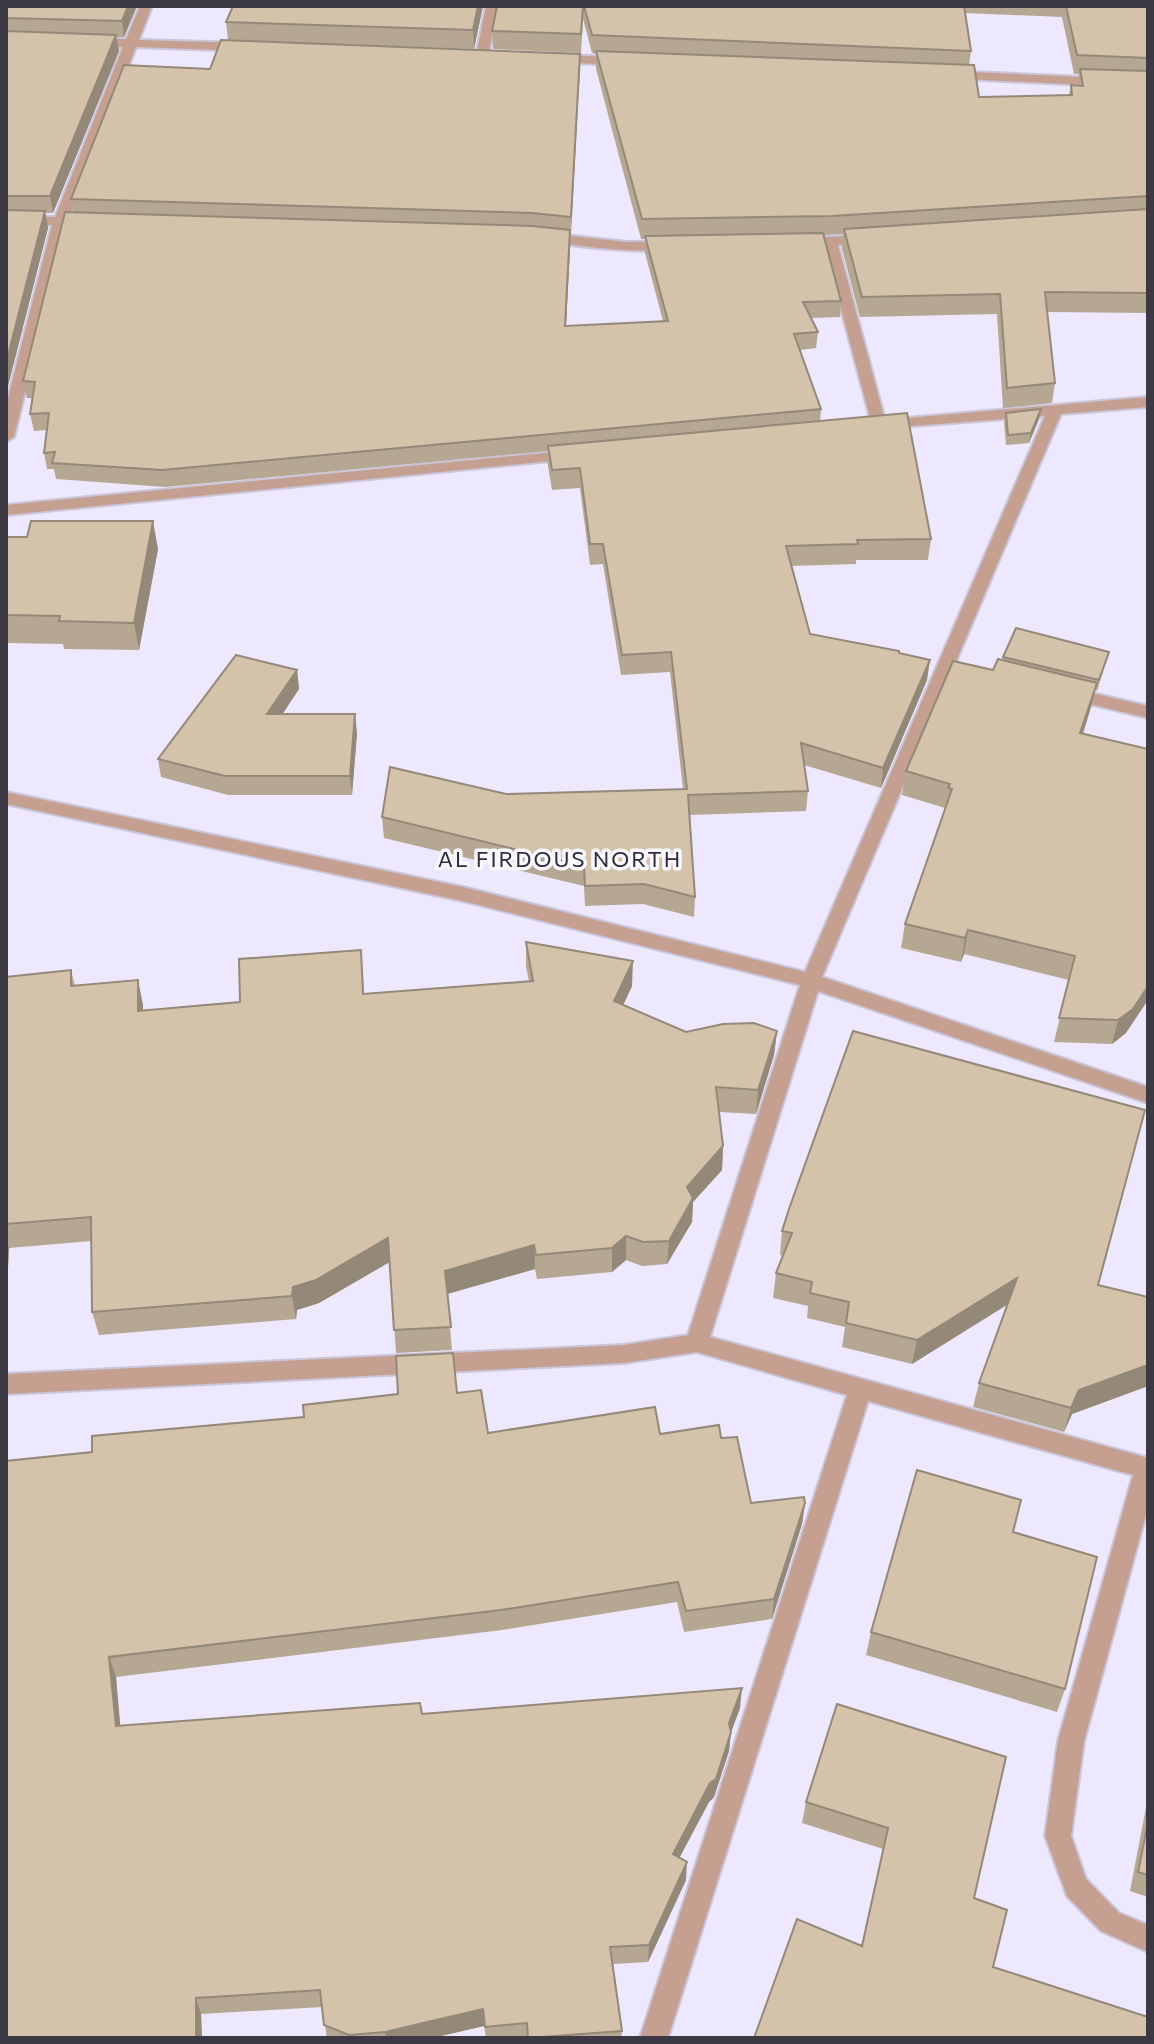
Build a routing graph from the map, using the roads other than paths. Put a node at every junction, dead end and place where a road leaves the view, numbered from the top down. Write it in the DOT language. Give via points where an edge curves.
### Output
graph roads {
  1 [pos="146,6"];
  2 [pos="492,6"];
  3 [pos="70,41"];
  4 [pos="134,43"];
  5 [pos="261,47"];
  6 [pos="467,55"];
  7 [pos="482,56"];
  8 [pos="498,56"];
  9 [pos="546,58"];
  10 [pos="641,62"];
  11 [pos="942,75"];
  12 [pos="1148,84"];
  13 [pos="6,219"];
  14 [pos="60,222"];
  15 [pos="108,223"];
  16 [pos="532,235"];
  17 [pos="878,239"];
  18 [pos="830,242"];
  19 [pos="783,243"];
  20 [pos="689,244"];
  21 [pos="1148,402"];
  22 [pos="1055,410"];
  23 [pos="6,437"];
  24 [pos="593,453"];
  25 [pos="6,510"];
  26 [pos="1047,688"];
  27 [pos="1148,712"];
  28 [pos="6,798"];
  29 [pos="811,981"];
  30 [pos="1148,1095"];
  31 [pos="697,1343"];
  32 [pos="6,1384"];
  33 [pos="861,1387"];
  34 [pos="1147,1468"];
  35 [pos="1148,1939"];
  36 [pos="654,2038"];
  1 -- 4 [label="street"];
  2 -- 7 [label="street"];
  3 -- 4 [label="street"];
  4 -- 5 [label="street"];
  4 -- 14 [label="street"];
  6 -- 7 [label="street"];
  7 -- 8 [label="street"];
  9 -- 10 [label="street"];
  11 -- 12 [label="street"];
  13 -- 14 [label="street"];
  14 -- 15 [label="street"];
  14 -- 23 [label="street"];
  16 -- 20 [label="street" via="627,246"];
  17 -- 18 [label="street"];
  18 -- 19 [label="street"];
  18 -- 22 [label="street" via="871,426"];
  21 -- 22 [label="street"];
  22 -- 29 [label="street" via="953,665"];
  24 -- 25 [label="street"];
  26 -- 27 [label="street"];
  28 -- 29 [label="street" via="463,894"];
  29 -- 30 [label="street"];
  29 -- 31 [label="street"];
  31 -- 32 [label="street" via="624,1354"];
  31 -- 33 [label="street"];
  33 -- 34 [label="street"];
  33 -- 36 [label="street"];
  34 -- 35 [label="street" via="1071,1741 1058,1836 1076,1887 1110,1922"];
}
